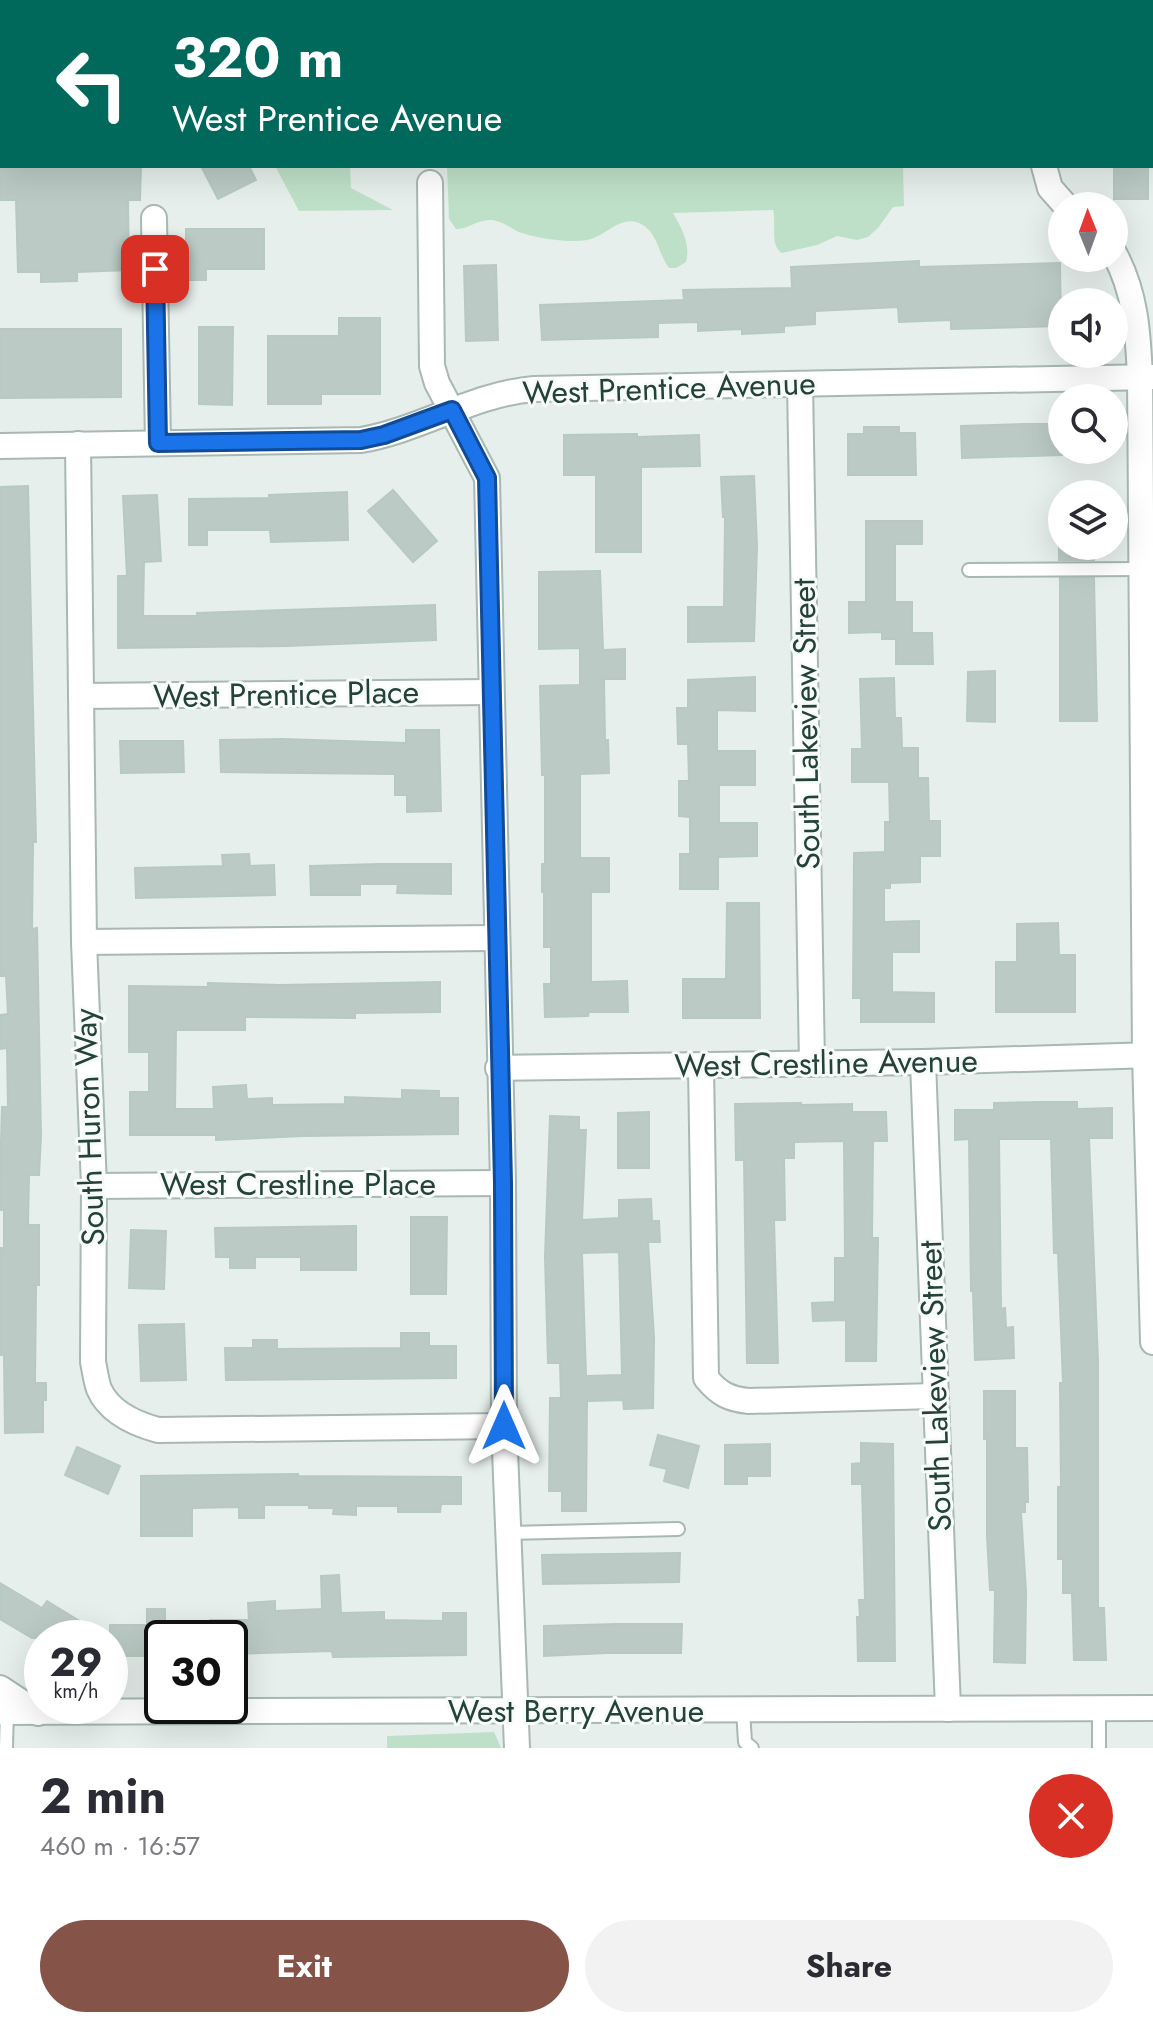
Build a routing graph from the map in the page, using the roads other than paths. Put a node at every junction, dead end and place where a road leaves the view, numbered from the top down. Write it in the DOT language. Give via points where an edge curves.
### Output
graph roads {
  1 [pos="1045,168"];
  2 [pos="430,183"];
  3 [pos="1054,192"];
  4 [pos="154,218"];
  5 [pos="1122,272"];
  6 [pos="1146,377"];
  7 [pos="800,384"];
  8 [pos="452,410"];
  9 [pos="158,443"];
  10 [pos="78,444"];
  11 [pos="0,446"];
  12 [pos="1141,569"];
  13 [pos="969,570"];
  14 [pos="491,692"];
  15 [pos="81,696"];
  16 [pos="496,938"];
  17 [pos="84,942"];
  18 [pos="1149,1055"];
  19 [pos="923,1062"];
  20 [pos="812,1064"];
  21 [pos="701,1066"];
  22 [pos="498,1068"];
  23 [pos="503,1183"];
  24 [pos="94,1186"];
  25 [pos="1152,1280"];
  26 [pos="1153,1342"];
  27 [pos="935,1396"];
  28 [pos="504,1426"];
  29 [pos="678,1529"];
  30 [pos="508,1533"];
  31 [pos="3,1702"];
  32 [pos="1099,1708"];
  33 [pos="1153,1708"];
  34 [pos="948,1709"];
  35 [pos="743,1710"];
  36 [pos="515,1711"];
  37 [pos="6,1748"];
  38 [pos="517,1748"];
  39 [pos="752,1748"];
  40 [pos="1099,1748"];
  1 -- 3 [label="street"];
  2 -- 8 [label="street" via="432,366"];
  4 -- 9 [label="street"];
  5 -- 6 [label="street" via="1132,296"];
  6 -- 7 [label="street, West Prentice Avenue"];
  6 -- 12 [label="street"];
  7 -- 8 [label="street, West Prentice Avenue" via="534,389"];
  7 -- 20 [label="street, South Lakeview Street"];
  8 -- 9 [label="street, West Prentice Avenue" via="361,440"];
  8 -- 14 [label="street" via="487,478"];
  9 -- 10 [label="street, West Prentice Avenue"];
  10 -- 11 [label="street, West Prentice Avenue"];
  10 -- 15 [label="street, South Huron Way"];
  12 -- 13 [label="lane"];
  12 -- 18 [label="street"];
  14 -- 15 [label="street, West Prentice Place"];
  14 -- 16 [label="street"];
  15 -- 17 [label="street, South Huron Way"];
  16 -- 17 [label="street"];
  16 -- 22 [label="street"];
  17 -- 24 [label="street, South Huron Way"];
  18 -- 19 [label="street, West Crestline Avenue"];
  18 -- 25 [label="street"];
  19 -- 20 [label="street, West Crestline Avenue"];
  19 -- 27 [label="street, South Lakeview Street"];
  20 -- 21 [label="street, West Crestline Avenue"];
  21 -- 22 [label="street, West Crestline Avenue"];
  21 -- 27 [label="street" via="706,1378 731,1399 749,1401"];
  22 -- 23 [label="street"];
  23 -- 24 [label="street, West Crestline Place"];
  23 -- 28 [label="street"];
  24 -- 28 [label="street, South Huron Way" via="93,1362 99,1390 135,1424 158,1430"];
  25 -- 26 [label="street"];
  27 -- 34 [label="street, South Lakeview Street"];
  28 -- 30 [label="street"];
  29 -- 30 [label="lane"];
  30 -- 36 [label="street"];
  31 -- 36 [label="street, West Berry Avenue" via="38,1713"];
  31 -- 37 [label="lane"];
  32 -- 33 [label="street, West Berry Avenue"];
  32 -- 34 [label="street, West Berry Avenue"];
  32 -- 40 [label="lane"];
  34 -- 35 [label="street, West Berry Avenue"];
  35 -- 36 [label="street, West Berry Avenue"];
  35 -- 39 [label="lane" via="745,1742"];
  36 -- 38 [label="street"];
}
